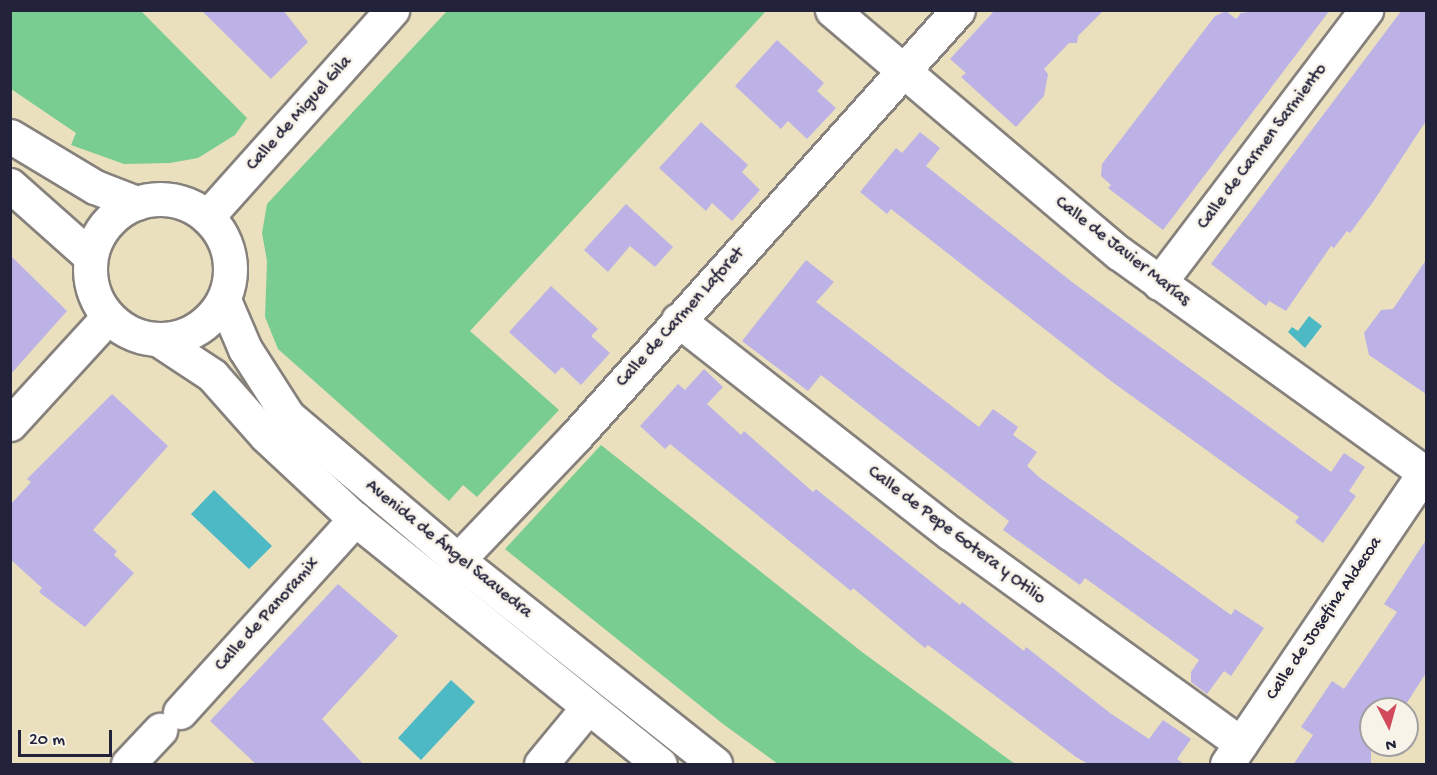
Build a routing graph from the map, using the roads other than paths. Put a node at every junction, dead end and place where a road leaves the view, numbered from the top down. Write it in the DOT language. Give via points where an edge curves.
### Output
graph roads {
  1 [pos="392,10"];
  2 [pos="832,10"];
  3 [pos="958,10"];
  4 [pos="1366,10"];
  5 [pos="902,73"];
  6 [pos="10,136"];
  7 [pos="10,185"];
  8 [pos="136,203"];
  9 [pos="207,218"];
  10 [pos="90,256"];
  11 [pos="1159,283"];
  12 [pos="224,300"];
  13 [pos="108,318"];
  14 [pos="678,320"];
  15 [pos="159,340"];
  16 [pos="10,424"];
  17 [pos="1426,472"];
  18 [pos="355,519"];
  19 [pos="458,560"];
  20 [pos="588,707"];
  21 [pos="1234,754"];
  22 [pos="128,765"];
  23 [pos="541,765"];
  24 [pos="660,765"];
  25 [pos="715,765"];
  1 -- 9 [label="street, Calle de Miguel Gila"];
  2 -- 5 [label="street, Calle de Javier Marías"];
  3 -- 5 [label="street, Calle de Carmen Laforet"];
  4 -- 11 [label="street, Calle de Carmen Sarmiento"];
  5 -- 11 [label="street, Calle de Javier Marías"];
  5 -- 14 [label="street, Calle de Carmen Laforet"];
  6 -- 8 [label="street" via="44,160"];
  7 -- 10 [label="street"];
  8 -- 9 [label="street" via="161,199 186,204"];
  8 -- 10 [label="street" via="115,215 99,234"];
  9 -- 12 [label="street" via="221,235 229,256 230,278"];
  10 -- 13 [label="street" via="90,278 96,299"];
  11 -- 17 [label="street, Calle de Javier Marías"];
  12 -- 15 [label="street" via="208,321 185,335"];
  12 -- 19 [label="street, Avenida de Ángel Saavedra" via="245,349 288,416"];
  13 -- 15 [label="street" via="123,330"];
  13 -- 16 [label="street"];
  14 -- 19 [label="street, Calle de Carmen Laforet"];
  14 -- 21 [label="street, Calle de Pepe Gotera y Otilio"];
  15 -- 18 [label="street, Avenida de Ángel Saavedra" via="212,375 266,436"];
  17 -- 21 [label="street, Calle de Josefina Aldecoa"];
  18 -- 20 [label="street, Avenida de Ángel Saavedra"];
  18 -- 22 [label="street, Calle de Panoramix"];
  19 -- 25 [label="street, Avenida de Ángel Saavedra"];
  20 -- 23 [label="street"];
  20 -- 24 [label="street, Avenida de Ángel Saavedra"];
}
